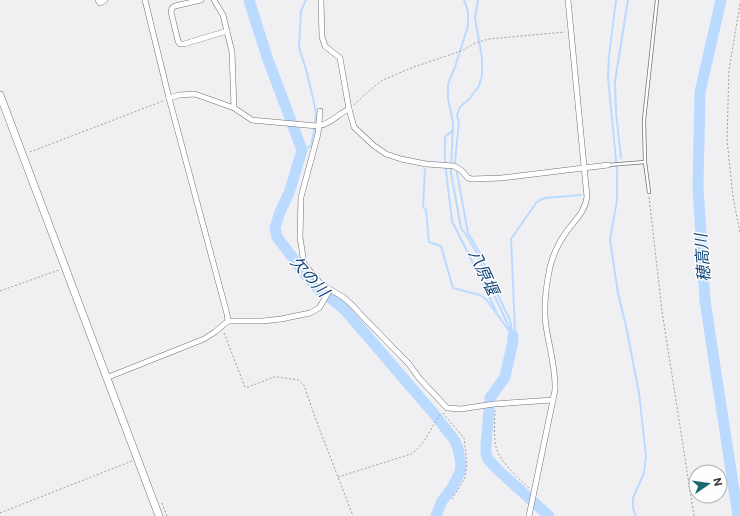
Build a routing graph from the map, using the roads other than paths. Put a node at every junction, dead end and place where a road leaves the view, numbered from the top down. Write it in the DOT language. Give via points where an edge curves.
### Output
graph roads {
  1 [pos="98,0"];
  2 [pos="105,0"];
  3 [pos="145,0"];
  4 [pos="201,0"];
  5 [pos="214,0"];
  6 [pos="320,0"];
  7 [pos="568,0"];
  8 [pos="657,0"];
  9 [pos="227,30"];
  10 [pos="0,96"];
  11 [pos="169,98"];
  12 [pos="234,108"];
  13 [pos="349,109"];
  14 [pos="320,110"];
  15 [pos="316,125"];
  16 [pos="645,162"];
  17 [pos="611,165"];
  18 [pos="584,168"];
  19 [pos="649,192"];
  20 [pos="329,291"];
  21 [pos="228,321"];
  22 [pos="106,378"];
  23 [pos="553,400"];
  24 [pos="529,514"];
  25 [pos="159,516"];
  1 -- 2 [label="street" via="100,3"];
  3 -- 11 [label="street"];
  4 -- 9 [label="street" via="172,8 180,44"];
  5 -- 9 [label="street"];
  6 -- 13 [label="street" via="322,37 325,46 340,58"];
  7 -- 18 [label="street"];
  8 -- 16 [label="lane" via="644,120"];
  9 -- 12 [label="street" via="232,52"];
  10 -- 22 [label="street"];
  11 -- 12 [label="street" via="195,94"];
  11 -- 21 [label="street"];
  12 -- 15 [label="street" via="252,120"];
  13 -- 15 [label="street" via="328,123"];
  13 -- 18 [label="street" via="354,127 380,151 401,159 454,166 468,178 501,178"];
  14 -- 15 [label="street"];
  15 -- 20 [label="street" via="318,134 301,197 300,237 304,264"];
  16 -- 17 [label="lane"];
  16 -- 19 [label="lane"];
  17 -- 18 [label="street"];
  18 -- 23 [label="street" via="587,197 585,208 555,253 550,266 545,302 544,314 555,375"];
  20 -- 21 [label="street" via="316,310 302,315 263,321"];
  20 -- 23 [label="street" via="351,304 447,408 461,409"];
  21 -- 22 [label="street" via="200,341"];
  22 -- 25 [label="street"];
  23 -- 24 [label="street"];
}
